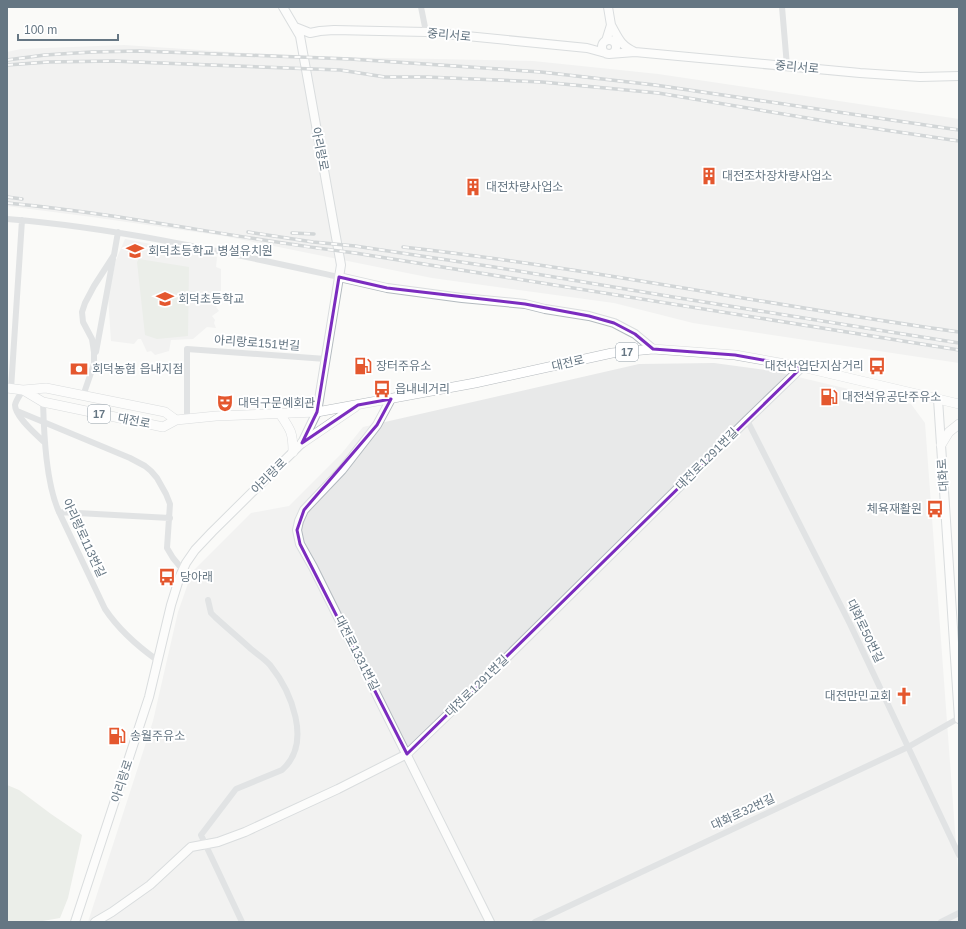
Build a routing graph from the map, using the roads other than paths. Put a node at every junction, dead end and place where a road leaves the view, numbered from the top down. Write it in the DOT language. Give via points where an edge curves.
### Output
graph roads {
  1 [pos="283,7"];
  2 [pos="421,7"];
  3 [pos="608,7"];
  4 [pos="782,7"];
  5 [pos="296,27"];
  6 [pos="611,28"];
  7 [pos="426,32"];
  8 [pos="310,33"];
  9 [pos="610,43"];
  10 [pos="301,46"];
  11 [pos="589,47"];
  12 [pos="632,51"];
  13 [pos="609,54"];
  14 [pos="787,66"];
  15 [pos="959,76"];
  16 [pos="7,219"];
  17 [pos="22,220"];
  18 [pos="118,232"];
  19 [pos="114,255"];
  20 [pos="339,276"];
  21 [pos="653,349"];
  22 [pos="326,359"];
  23 [pos="94,364"];
  24 [pos="802,367"];
  25 [pos="9,389"];
  26 [pos="23,390"];
  27 [pos="83,396"];
  28 [pos="391,399"];
  29 [pos="938,399"];
  30 [pos="43,402"];
  31 [pos="959,404"];
  32 [pos="358,405"];
  33 [pos="17,411"];
  34 [pos="318,412"];
  35 [pos="280,414"];
  36 [pos="187,419"];
  37 [pos="176,420"];
  38 [pos="747,420"];
  39 [pos="44,422"];
  40 [pos="959,424"];
  41 [pos="45,443"];
  42 [pos="302,443"];
  43 [pos="941,445"];
  44 [pos="293,452"];
  45 [pos="59,512"];
  46 [pos="170,518"];
  47 [pos="183,570"];
  48 [pos="208,600"];
  49 [pos="157,660"];
  50 [pos="959,718"];
  51 [pos="908,747"];
  52 [pos="407,754"];
  53 [pos="206,845"];
  54 [pos="959,855"];
  55 [pos="959,913"];
  56 [pos="75,922"];
  57 [pos="95,922"];
  58 [pos="242,922"];
  59 [pos="490,922"];
  60 [pos="535,922"];
  61 [pos="941,922"];
  1 -- 5 [label="main road, 아리랑로"];
  2 -- 7 [label="street"];
  3 -- 6 [label="main road"];
  4 -- 14 [label="street"];
  5 -- 8 [label="main road"];
  5 -- 10 [label="main road, 아리랑로"];
  6 -- 9 [label="main road"];
  6 -- 11 [label="main road" via="598,44"];
  6 -- 12 [label="main road" via="620,43"];
  7 -- 8 [label="main road, 중리서로" via="334,30"];
  7 -- 11 [label="main road, 중리서로"];
  8 -- 10 [label="main road"];
  9 -- 11 [label="main road"];
  9 -- 12 [label="main road"];
  9 -- 13 [label="main road" via="603,50"];
  10 -- 20 [label="main road, 아리랑로" via="341,265"];
  11 -- 13 [label="main road"];
  12 -- 13 [label="main road"];
  12 -- 14 [label="main road, 중리서로"];
  14 -- 15 [label="main road, 중리서로" via="920,77"];
  16 -- 17 [label="street"];
  17 -- 18 [label="street"];
  17 -- 25 [label="street"];
  18 -- 19 [label="street"];
  18 -- 20 [label="street"];
  19 -- 23 [label="street"];
  19 -- 23 [label="street" via="85,302 82,312 83,322 92,340"];
  20 -- 21 [label="main road" via="387,288 525,304 589,316 614,323 635,334"];
  20 -- 22 [label="main road, 아리랑로"];
  21 -- 24 [label="main road, 대전로 / 17" via="735,355"];
  21 -- 28 [label="main road, 대전로 / 17" via="612,353"];
  22 -- 34 [label="main road, 아리랑로"];
  22 -- 36 [label="street, 아리랑로151번길" via="187,349"];
  23 -- 27 [label="street"];
  24 -- 29 [label="main road, 대전로 / 17"];
  24 -- 38 [label="main road, 대전로1291번길"];
  25 -- 26 [label="main road, 대전로 / 17"];
  26 -- 27 [label="main road, 대전로 / 17" via="46,388"];
  26 -- 30 [label="main road, 대전로 / 17"];
  26 -- 33 [label="street" via="16,402"];
  27 -- 37 [label="main road, 대전로 / 17" via="165,412"];
  28 -- 32 [label="main road, 대전로 / 17"];
  28 -- 52 [label="main road, 대전로1331번길" via="377,425 342,470 304,510 297,530 300,544 314,567"];
  29 -- 31 [label="main road, 대전로 / 17"];
  29 -- 43 [label="main road, 대화로"];
  30 -- 37 [label="main road, 대전로 / 17" via="163,427"];
  30 -- 39 [label="street, 아리랑로113번길"];
  32 -- 34 [label="main road, 대전로 / 17"];
  32 -- 42 [label="main road"];
  33 -- 39 [label="street"];
  33 -- 41 [label="street"];
  34 -- 35 [label="main road, 대전로 / 17"];
  34 -- 42 [label="main road, 아리랑로"];
  35 -- 36 [label="main road, 대전로 / 17"];
  35 -- 44 [label="main road" via="291,431"];
  36 -- 37 [label="main road, 대전로 / 17"];
  38 -- 51 [label="street, 대화로50번길" via="850,624"];
  38 -- 52 [label="main road, 대전로1291번길"];
  39 -- 41 [label="street, 아리랑로113번길"];
  39 -- 46 [label="street" via="145,466 157,478 166,494 170,504"];
  40 -- 43 [label="main road" via="949,432"];
  41 -- 45 [label="street, 아리랑로113번길" via="52,490"];
  42 -- 44 [label="main road, 아리랑로"];
  43 -- 50 [label="main road, 대화로"];
  44 -- 47 [label="main road, 아리랑로" via="195,550"];
  45 -- 46 [label="street"];
  45 -- 49 [label="street, 아리랑로113번길" via="114,622 137,646"];
  46 -- 47 [label="street" via="167,548"];
  47 -- 49 [label="main road, 아리랑로"];
  48 -- 53 [label="street" via="211,613 269,665 285,689 294,708 297,724 295,750 288,764 282,770 236,789 201,835"];
  49 -- 56 [label="main road, 아리랑로" via="149,697"];
  50 -- 51 [label="street, 대화로32번길"];
  51 -- 54 [label="street, 대화로50번길"];
  51 -- 60 [label="street, 대화로32번길"];
  52 -- 53 [label="main road, 대전로1291번길" via="259,825"];
  52 -- 59 [label="main road, 대전로1331번길"];
  53 -- 57 [label="main road, 대전로1291번길" via="191,847 150,885"];
  53 -- 58 [label="street"];
  55 -- 61 [label="street"];
}
